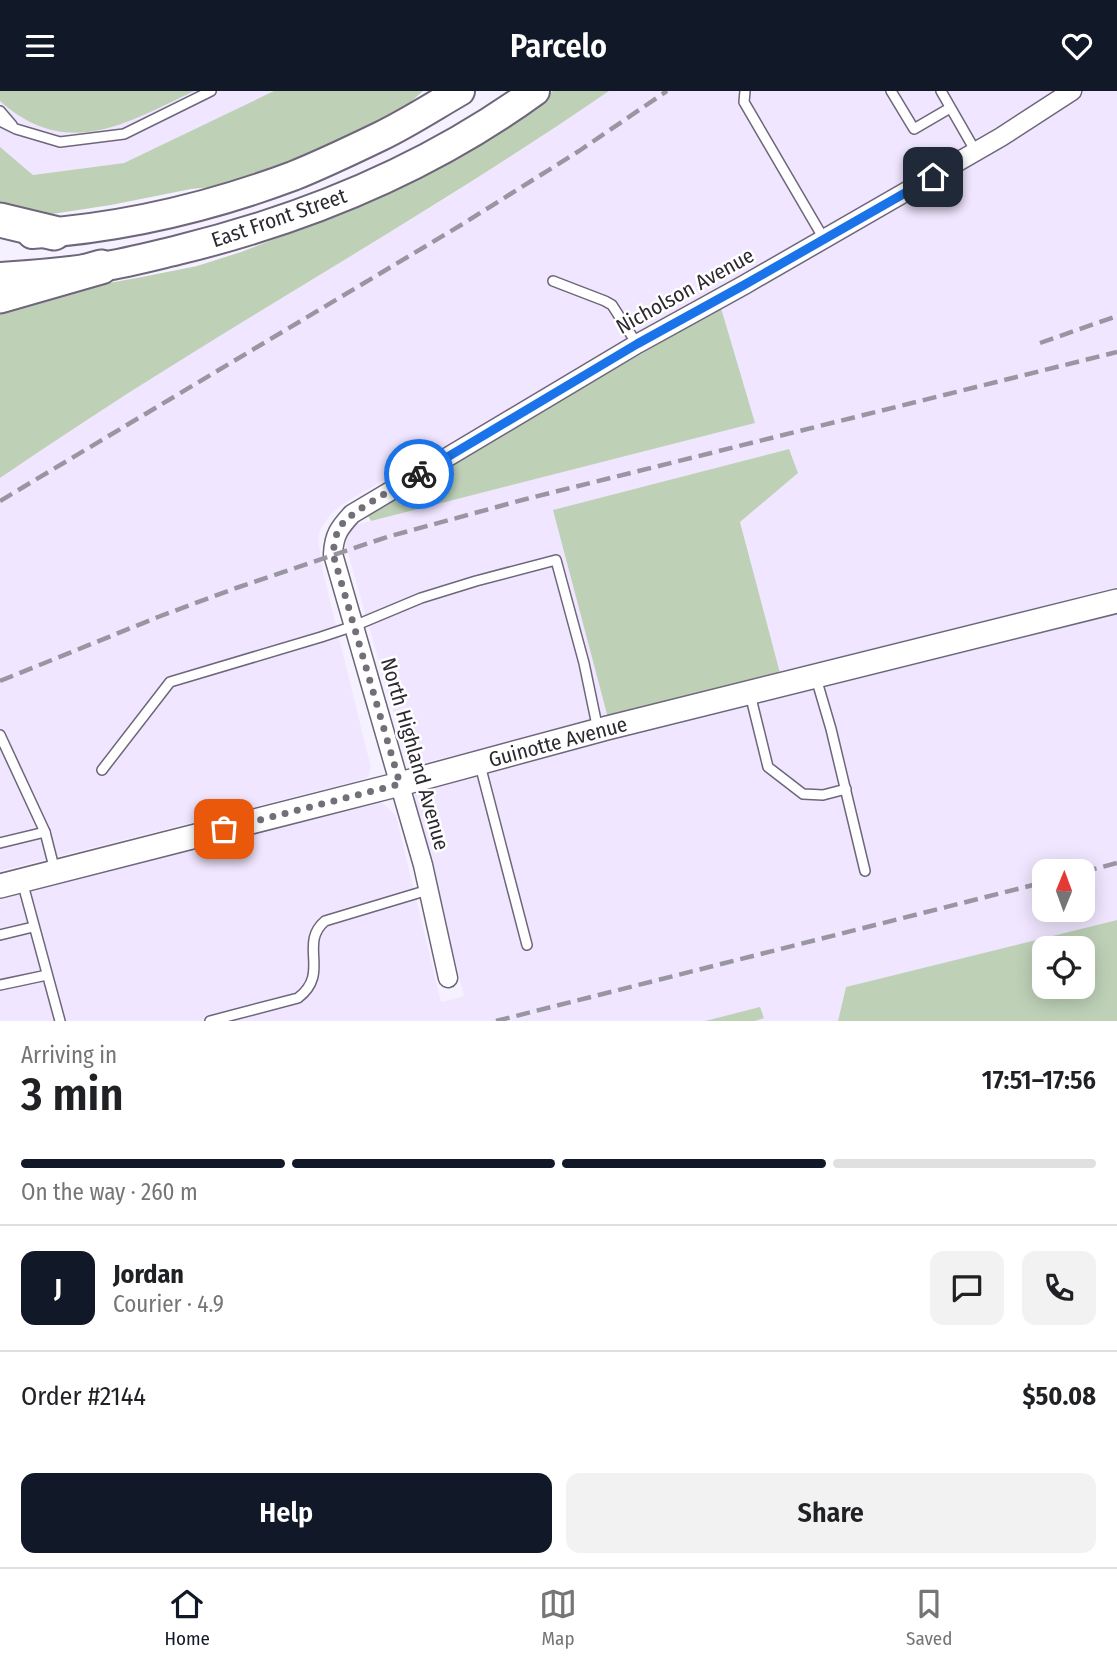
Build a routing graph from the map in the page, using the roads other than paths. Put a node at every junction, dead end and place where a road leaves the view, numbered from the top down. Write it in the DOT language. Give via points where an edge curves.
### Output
graph roads {
  1 [pos="211,91"];
  2 [pos="460,91"];
  3 [pos="745,91"];
  4 [pos="891,91"];
  5 [pos="941,91"];
  6 [pos="1072,91"];
  7 [pos="522,95"];
  8 [pos="429,102"];
  9 [pos="950,108"];
  10 [pos="0,111"];
  11 [pos="0,121"];
  12 [pos="16,129"];
  13 [pos="976,152"];
  14 [pos="0,220"];
  15 [pos="54,233"];
  16 [pos="0,237"];
  17 [pos="824,239"];
  18 [pos="101,267"];
  19 [pos="0,277"];
  20 [pos="553,281"];
  21 [pos="0,296"];
  22 [pos="637,344"];
  23 [pos="334,544"];
  24 [pos="1117,601"];
  25 [pos="354,625"];
  26 [pos="816,676"];
  27 [pos="750,693"];
  28 [pos="598,731"];
  29 [pos="0,735"];
  30 [pos="479,763"];
  31 [pos="102,770"];
  32 [pos="400,784"];
  33 [pos="846,789"];
  34 [pos="45,832"];
  35 [pos="0,842"];
  36 [pos="865,871"];
  37 [pos="55,873"];
  38 [pos="11,884"];
  39 [pos="428,890"];
  40 [pos="33,927"];
  41 [pos="0,936"];
  42 [pos="527,945"];
  43 [pos="47,975"];
  44 [pos="448,978"];
  45 [pos="0,985"];
  46 [pos="60,1021"];
  47 [pos="210,1021"];
  1 -- 12 [label="lane" via="124,134 60,142"];
  2 -- 8 [label="main road, East Front Street"];
  3 -- 17 [label="lane" via="744,102"];
  4 -- 9 [label="lane" via="914,129"];
  5 -- 9 [label="lane"];
  6 -- 13 [label="street, Nicholson Avenue"];
  7 -- 18 [label="main road, East Front Street" via="468,135 331,202 205,244"];
  8 -- 15 [label="main road, East Front Street" via="384,135 294,175 210,203"];
  9 -- 13 [label="lane"];
  10 -- 12 [label="lane"];
  11 -- 12 [label="lane"];
  13 -- 17 [label="street, Nicholson Avenue"];
  14 -- 15 [label="highway"];
  15 -- 16 [label="main road, East Front Street"];
  17 -- 22 [label="street, Nicholson Avenue"];
  18 -- 19 [label="main road, East Front Street"];
  18 -- 21 [label="highway"];
  20 -- 22 [label="lane" via="612,305"];
  22 -- 23 [label="street, Nicholson Avenue" via="352,515 340,527"];
  23 -- 25 [label="street, North Highland Avenue"];
  24 -- 26 [label="street, Guinotte Avenue"];
  25 -- 28 [label="lane" via="421,598 556,560"];
  25 -- 31 [label="lane" via="170,682"];
  25 -- 32 [label="street, North Highland Avenue"];
  26 -- 27 [label="street, Guinotte Avenue"];
  26 -- 33 [label="lane"];
  27 -- 28 [label="street, Guinotte Avenue"];
  27 -- 33 [label="lane" via="768,767 803,794 823,796"];
  28 -- 30 [label="street, Guinotte Avenue"];
  29 -- 34 [label="lane"];
  30 -- 32 [label="street, Guinotte Avenue"];
  30 -- 42 [label="lane"];
  32 -- 37 [label="street, Guinotte Avenue"];
  32 -- 39 [label="street, North Highland Avenue"];
  33 -- 36 [label="lane"];
  34 -- 35 [label="lane"];
  34 -- 37 [label="lane"];
  37 -- 38 [label="street, Guinotte Avenue"];
  38 -- 40 [label="lane"];
  39 -- 44 [label="street, North Highland Avenue"];
  39 -- 47 [label="lane" via="325,921 313,939 313,982 307,991 298,998"];
  40 -- 41 [label="lane"];
  40 -- 43 [label="lane"];
  43 -- 45 [label="lane"];
  43 -- 46 [label="lane"];
}
